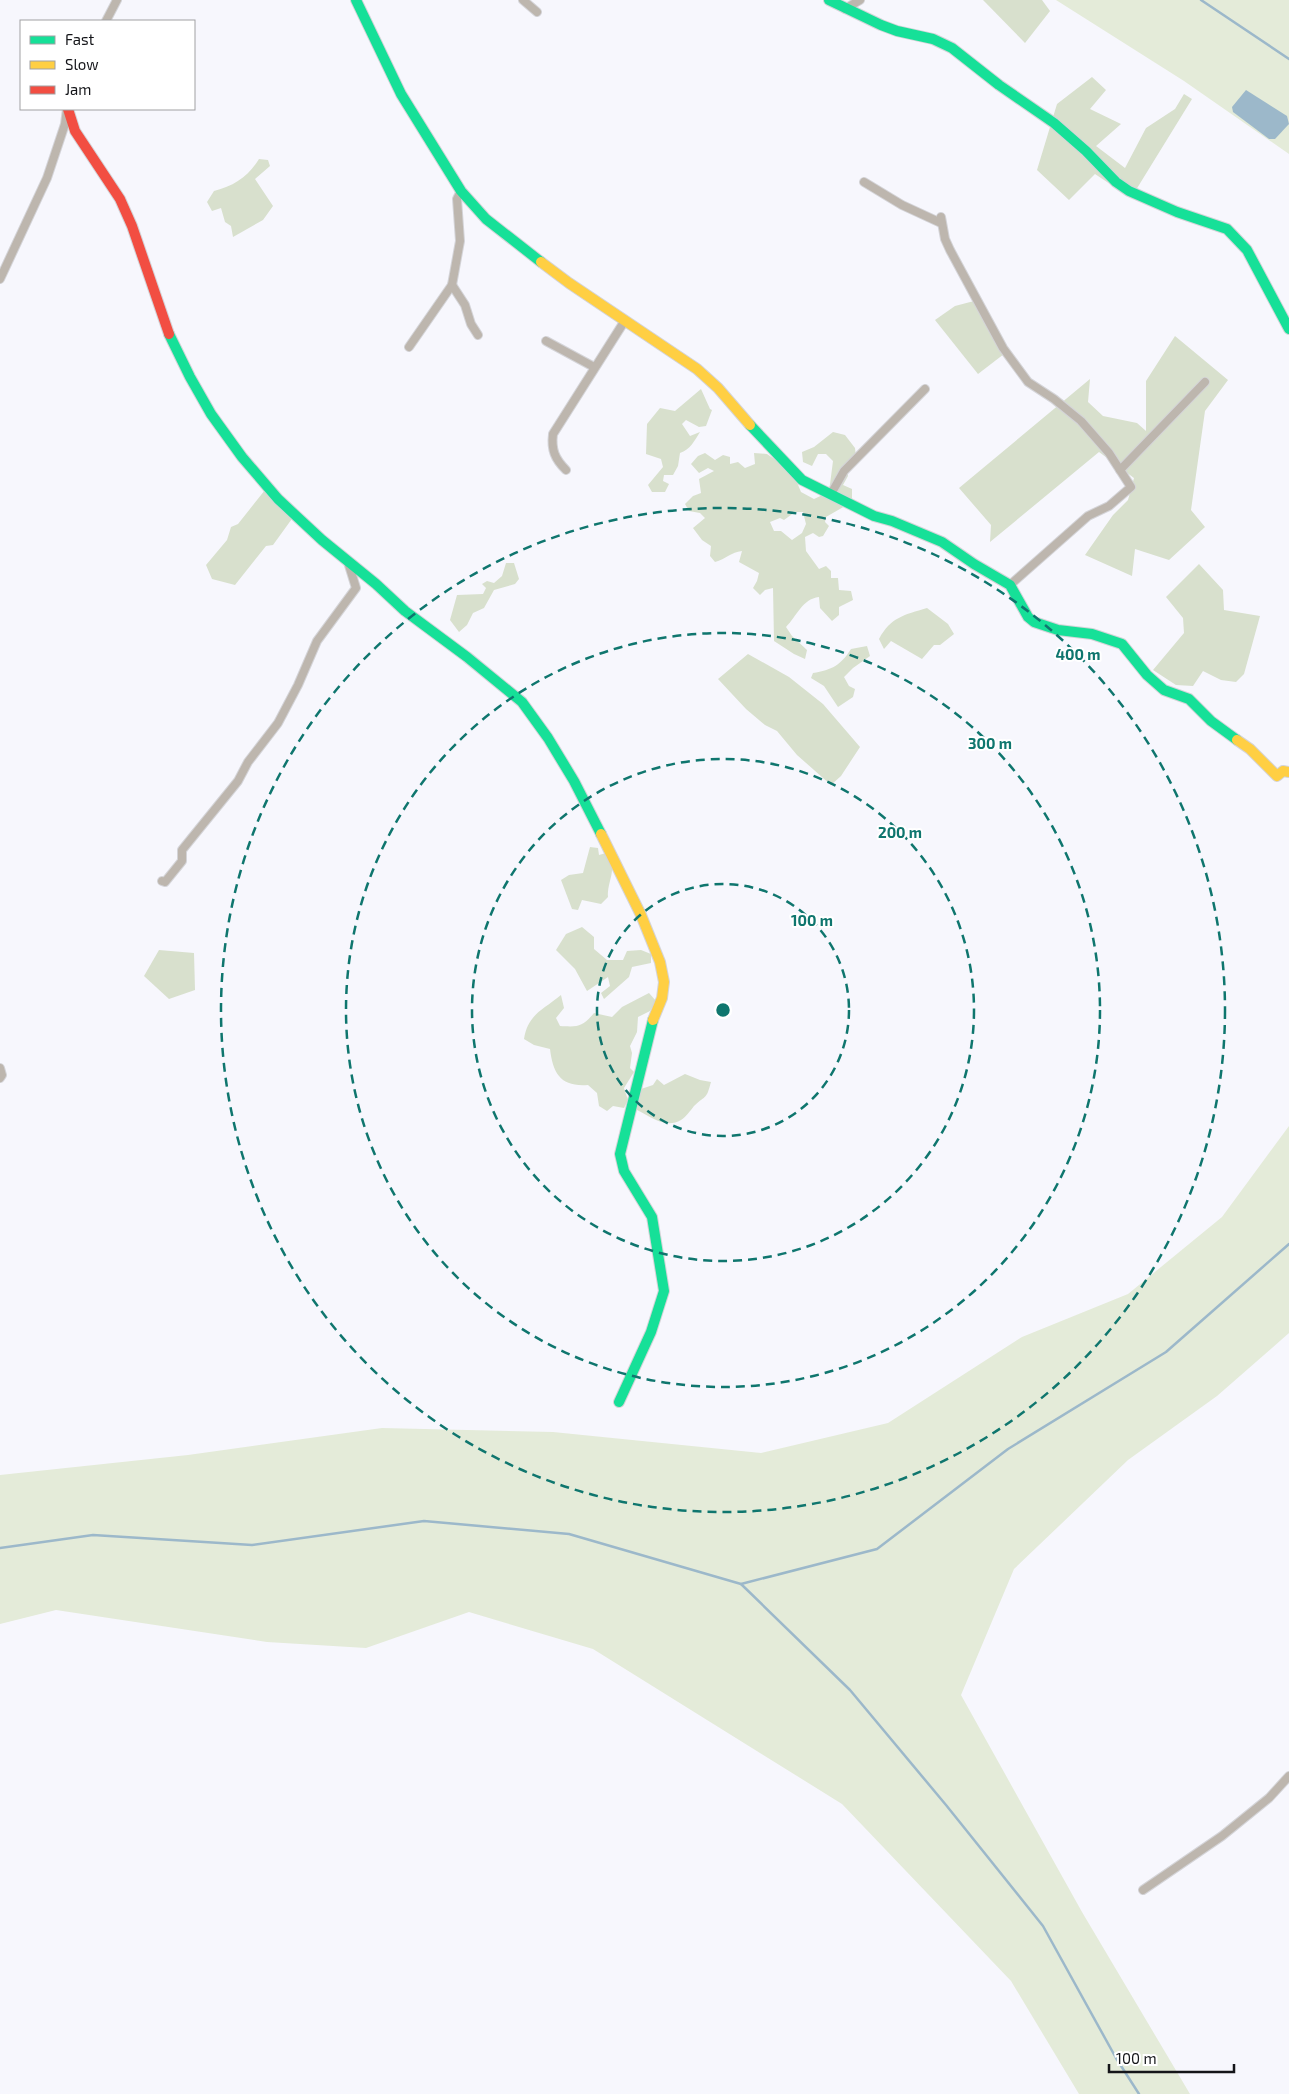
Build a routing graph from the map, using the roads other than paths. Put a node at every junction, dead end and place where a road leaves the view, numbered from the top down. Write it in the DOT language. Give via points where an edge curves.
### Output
graph roads {
  1 [pos="117,0"];
  2 [pos="356,0"];
  3 [pos="523,0"];
  4 [pos="829,0"];
  5 [pos="860,0"];
  6 [pos="845,8"];
  7 [pos="537,12"];
  8 [pos="107,20"];
  9 [pos="67,110"];
  10 [pos="67,110"];
  11 [pos="864,182"];
  12 [pos="461,192"];
  13 [pos="0,279"];
  14 [pos="452,285"];
  15 [pos="624,322"];
  16 [pos="1289,329"];
  17 [pos="478,335"];
  18 [pos="546,341"];
  19 [pos="409,347"];
  20 [pos="594,367"];
  21 [pos="1205,382"];
  22 [pos="925,389"];
  23 [pos="566,470"];
  24 [pos="1120,470"];
  25 [pos="831,494"];
  26 [pos="348,562"];
  27 [pos="1010,585"];
  28 [pos="1289,772"];
  29 [pos="162,881"];
  30 [pos="0,1068"];
  31 [pos="0,1078"];
  32 [pos="620,1402"];
  33 [pos="1289,1776"];
  34 [pos="1143,1890"];
  1 -- 8 [label="street"];
  2 -- 12 [label="street" via="394,82"];
  3 -- 7 [label="street"];
  4 -- 6 [label="street"];
  5 -- 6 [label="street"];
  6 -- 16 [label="street" via="897,31 933,39 952,48 1054,123 1129,191 1227,229 1243,244"];
  9 -- 13 [label="street" via="47,178"];
  10 -- 26 [label="street" via="75,131 123,206 171,338 210,414 278,499"];
  11 -- 24 [label="street" via="902,205 941,220 945,239 967,284 1014,363 1028,382 1081,421"];
  12 -- 14 [label="street" via="457,199 460,241"];
  12 -- 15 [label="street" via="492,223"];
  14 -- 17 [label="street"];
  14 -- 19 [label="street"];
  15 -- 20 [label="street"];
  15 -- 25 [label="street" via="704,374 797,476"];
  18 -- 20 [label="street"];
  20 -- 23 [label="street" via="553,434 554,455"];
  21 -- 24 [label="street"];
  22 -- 25 [label="street" via="844,471"];
  24 -- 27 [label="street" via="1131,486 1109,506 1088,516"];
  25 -- 27 [label="street" via="874,516 892,520 942,542"];
  26 -- 29 [label="street" via="356,588 317,642 278,723 182,850 182,861 165,882"];
  26 -- 32 [label="street" via="405,611 510,691 533,715 574,781 595,827 617,864 660,962 664,982 662,998 651,1026 620,1154 624,1170 652,1217 664,1291 651,1332"];
  27 -- 28 [label="street" via="1034,622 1122,644 1164,690 1189,699 1250,749 1277,776 1283,771"];
  30 -- 31 [label="street"];
  33 -- 34 [label="street" via="1269,1798 1222,1836"];
}
